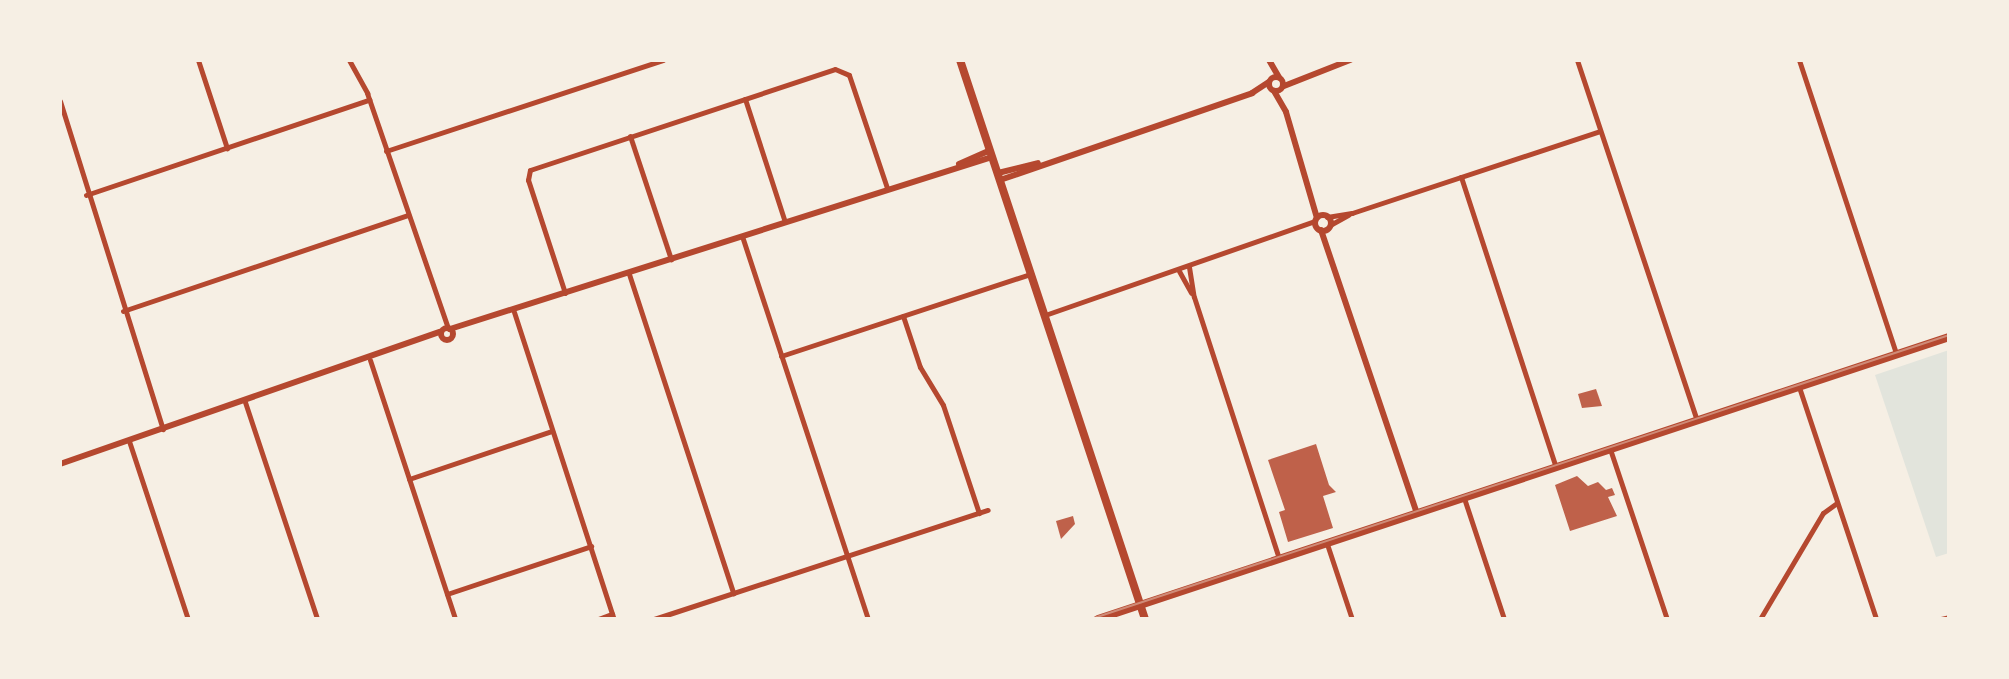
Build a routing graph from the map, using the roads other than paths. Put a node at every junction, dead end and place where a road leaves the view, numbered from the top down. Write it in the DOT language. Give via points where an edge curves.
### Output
graph roads {
  1 [pos="198,60"];
  2 [pos="349,60"];
  3 [pos="663,60"];
  4 [pos="960,60"];
  5 [pos="1269,60"];
  6 [pos="1350,60"];
  7 [pos="1577,60"];
  8 [pos="1799,60"];
  9 [pos="1270,80"];
  10 [pos="1282,82"];
  11 [pos="1273,91"];
  12 [pos="1252,93"];
  13 [pos="745,99"];
  14 [pos="369,100"];
  15 [pos="60,101"];
  16 [pos="1286,112"];
  17 [pos="1600,131"];
  18 [pos="630,136"];
  19 [pos="227,148"];
  20 [pos="386,151"];
  21 [pos="991,153"];
  22 [pos="999,177"];
  23 [pos="1461,177"];
  24 [pos="887,188"];
  25 [pos="86,195"];
  26 [pos="1352,213"];
  27 [pos="408,215"];
  28 [pos="1321,218"];
  29 [pos="785,222"];
  30 [pos="1329,226"];
  31 [pos="1319,230"];
  32 [pos="1298,231"];
  33 [pos="742,236"];
  34 [pos="1331,248"];
  35 [pos="671,259"];
  36 [pos="1189,267"];
  37 [pos="1179,271"];
  38 [pos="629,274"];
  39 [pos="1031,274"];
  40 [pos="566,294"];
  41 [pos="1194,297"];
  42 [pos="123,311"];
  43 [pos="514,312"];
  44 [pos="1044,315"];
  45 [pos="903,316"];
  46 [pos="476,324"];
  47 [pos="445,332"];
  48 [pos="1949,337"];
  49 [pos="1896,354"];
  50 [pos="781,356"];
  51 [pos="370,360"];
  52 [pos="1799,387"];
  53 [pos="245,402"];
  54 [pos="1697,420"];
  55 [pos="163,430"];
  56 [pos="552,431"];
  57 [pos="129,441"];
  58 [pos="1610,449"];
  59 [pos="60,464"];
  60 [pos="1556,467"];
  61 [pos="409,479"];
  62 [pos="1464,498"];
  63 [pos="1837,503"];
  64 [pos="988,510"];
  65 [pos="979,513"];
  66 [pos="1417,513"];
  67 [pos="1326,543"];
  68 [pos="591,546"];
  69 [pos="847,555"];
  70 [pos="1279,559"];
  71 [pos="733,593"];
  72 [pos="447,594"];
  73 [pos="1140,605"];
  74 [pos="613,616"];
  75 [pos="671,616"];
  76 [pos="1949,617"];
  77 [pos="188,619"];
  78 [pos="317,619"];
  79 [pos="455,619"];
  80 [pos="598,619"];
  81 [pos="654,619"];
  82 [pos="868,619"];
  83 [pos="1098,619"];
  84 [pos="1145,619"];
  85 [pos="1352,619"];
  86 [pos="1504,619"];
  87 [pos="1667,619"];
  88 [pos="1760,619"];
  89 [pos="1876,619"];
  90 [pos="1941,619"];
  1 -- 19 [label="street"];
  2 -- 14 [label="street"];
  3 -- 20 [label="street"];
  4 -- 21 [label="main road"];
  5 -- 9 [label="street"];
  5 -- 10 [label="street"];
  6 -- 10 [label="street"];
  7 -- 17 [label="street"];
  8 -- 49 [label="street"];
  9 -- 10 [label="street"];
  9 -- 11 [label="street"];
  9 -- 12 [label="street"];
  10 -- 11 [label="street"];
  10 -- 16 [label="street"];
  11 -- 12 [label="street"];
  11 -- 16 [label="street"];
  12 -- 22 [label="street"];
  13 -- 18 [label="street"];
  13 -- 24 [label="street" via="844,69"];
  13 -- 29 [label="street"];
  14 -- 19 [label="street"];
  14 -- 20 [label="street"];
  15 -- 25 [label="street"];
  16 -- 28 [label="street"];
  17 -- 23 [label="street"];
  17 -- 54 [label="street"];
  18 -- 35 [label="street"];
  18 -- 40 [label="street" via="528,172"];
  19 -- 25 [label="street"];
  20 -- 27 [label="street"];
  21 -- 22 [label="main road"];
  21 -- 24 [label="street"];
  22 -- 39 [label="main road"];
  23 -- 26 [label="street"];
  23 -- 60 [label="street"];
  24 -- 29 [label="street"];
  25 -- 42 [label="street"];
  26 -- 28 [label="street"];
  26 -- 30 [label="street"];
  27 -- 42 [label="street"];
  27 -- 47 [label="street"];
  28 -- 30 [label="street"];
  28 -- 31 [label="street"];
  28 -- 32 [label="street"];
  29 -- 33 [label="street"];
  30 -- 31 [label="street"];
  30 -- 34 [label="street"];
  31 -- 32 [label="street"];
  31 -- 34 [label="street"];
  32 -- 36 [label="street"];
  33 -- 35 [label="street"];
  33 -- 50 [label="street"];
  34 -- 66 [label="street"];
  35 -- 38 [label="street"];
  36 -- 37 [label="street"];
  36 -- 41 [label="street"];
  37 -- 41 [label="street"];
  37 -- 44 [label="street"];
  38 -- 40 [label="street"];
  38 -- 71 [label="street"];
  39 -- 44 [label="main road"];
  39 -- 45 [label="street"];
  40 -- 43 [label="street"];
  41 -- 70 [label="street"];
  42 -- 55 [label="street"];
  43 -- 46 [label="street"];
  43 -- 56 [label="street"];
  44 -- 73 [label="main road"];
  45 -- 50 [label="street"];
  45 -- 65 [label="street" via="920,367 940,396"];
  46 -- 47 [label="street"];
  46 -- 47 [label="street" via="452,337"];
  47 -- 51 [label="street"];
  48 -- 49 [label="main road"];
  49 -- 52 [label="main road"];
  50 -- 69 [label="street"];
  51 -- 53 [label="street"];
  51 -- 61 [label="street"];
  52 -- 54 [label="main road"];
  52 -- 63 [label="street"];
  53 -- 55 [label="street"];
  53 -- 78 [label="street"];
  54 -- 58 [label="main road"];
  55 -- 57 [label="street"];
  56 -- 61 [label="street"];
  56 -- 68 [label="street"];
  57 -- 59 [label="street"];
  57 -- 77 [label="street"];
  58 -- 60 [label="main road"];
  58 -- 87 [label="street"];
  60 -- 62 [label="main road"];
  61 -- 72 [label="street"];
  62 -- 66 [label="main road"];
  62 -- 86 [label="street"];
  63 -- 88 [label="street" via="1823,513"];
  63 -- 89 [label="street"];
  64 -- 65 [label="street"];
  65 -- 69 [label="street"];
  66 -- 67 [label="main road"];
  67 -- 70 [label="main road"];
  67 -- 85 [label="street"];
  68 -- 72 [label="street"];
  68 -- 74 [label="street"];
  69 -- 71 [label="street"];
  69 -- 82 [label="street"];
  70 -- 73 [label="main road"];
  71 -- 75 [label="street"];
  72 -- 79 [label="street"];
  73 -- 83 [label="main road"];
  73 -- 84 [label="main road"];
  74 -- 80 [label="street"];
  75 -- 81 [label="street"];
  76 -- 90 [label="street"];
}
